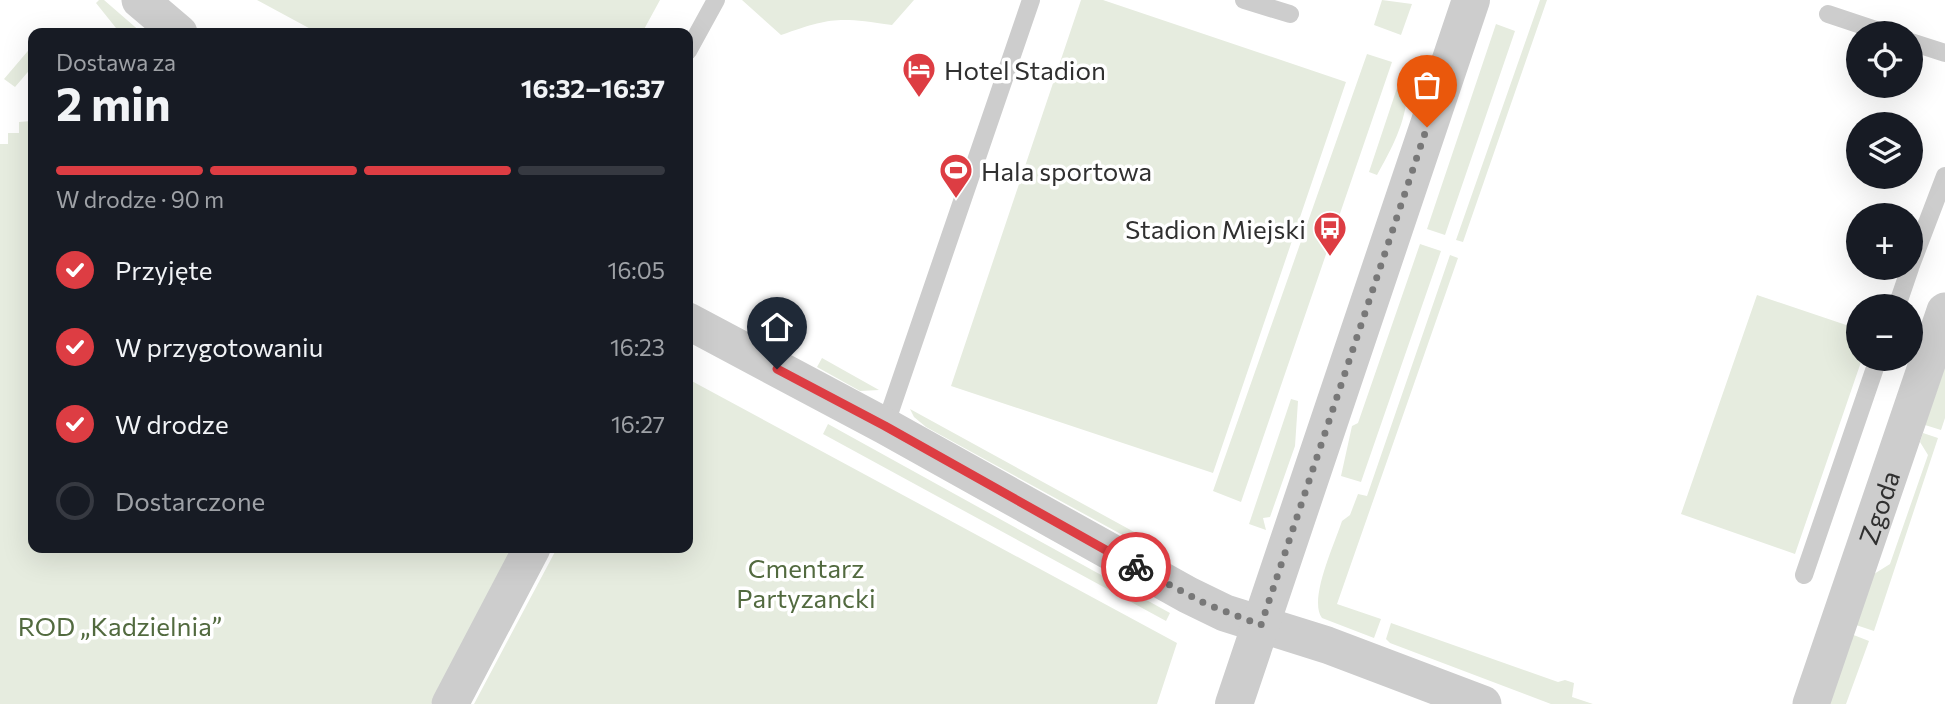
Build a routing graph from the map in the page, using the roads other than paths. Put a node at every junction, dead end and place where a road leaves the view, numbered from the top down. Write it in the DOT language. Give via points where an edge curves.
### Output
graph roads {
  1 [pos="140,0"];
  2 [pos="716,0"];
  3 [pos="1031,0"];
  4 [pos="1244,0"];
  5 [pos="1471,0"];
  6 [pos="1290,14"];
  7 [pos="1828,14"];
  8 [pos="1849,21"];
  9 [pos="173,28"];
  10 [pos="693,42"];
  11 [pos="1923,46"];
  12 [pos="1945,53"];
  13 [pos="1945,176"];
  14 [pos="1923,233"];
  15 [pos="1945,311"];
  16 [pos="693,324"];
  17 [pos="1874,371"];
  18 [pos="885,426"];
  19 [pos="530,553"];
  20 [pos="1804,576"];
  21 [pos="1261,625"];
  22 [pos="450,704"];
  23 [pos="1234,704"];
  24 [pos="1483,704"];
  25 [pos="1811,704"];
  1 -- 9 [label="street"];
  2 -- 10 [label="lane"];
  3 -- 18 [label="lane"];
  4 -- 6 [label="lane"];
  5 -- 21 [label="street"];
  7 -- 8 [label="lane"];
  11 -- 12 [label="lane"];
  13 -- 14 [label="lane"];
  15 -- 25 [label="street, Zgoda"];
  16 -- 18 [label="street"];
  17 -- 20 [label="lane"];
  18 -- 21 [label="street" via="1188,595"];
  19 -- 22 [label="street"];
  21 -- 23 [label="street"];
  21 -- 24 [label="street"];
}
